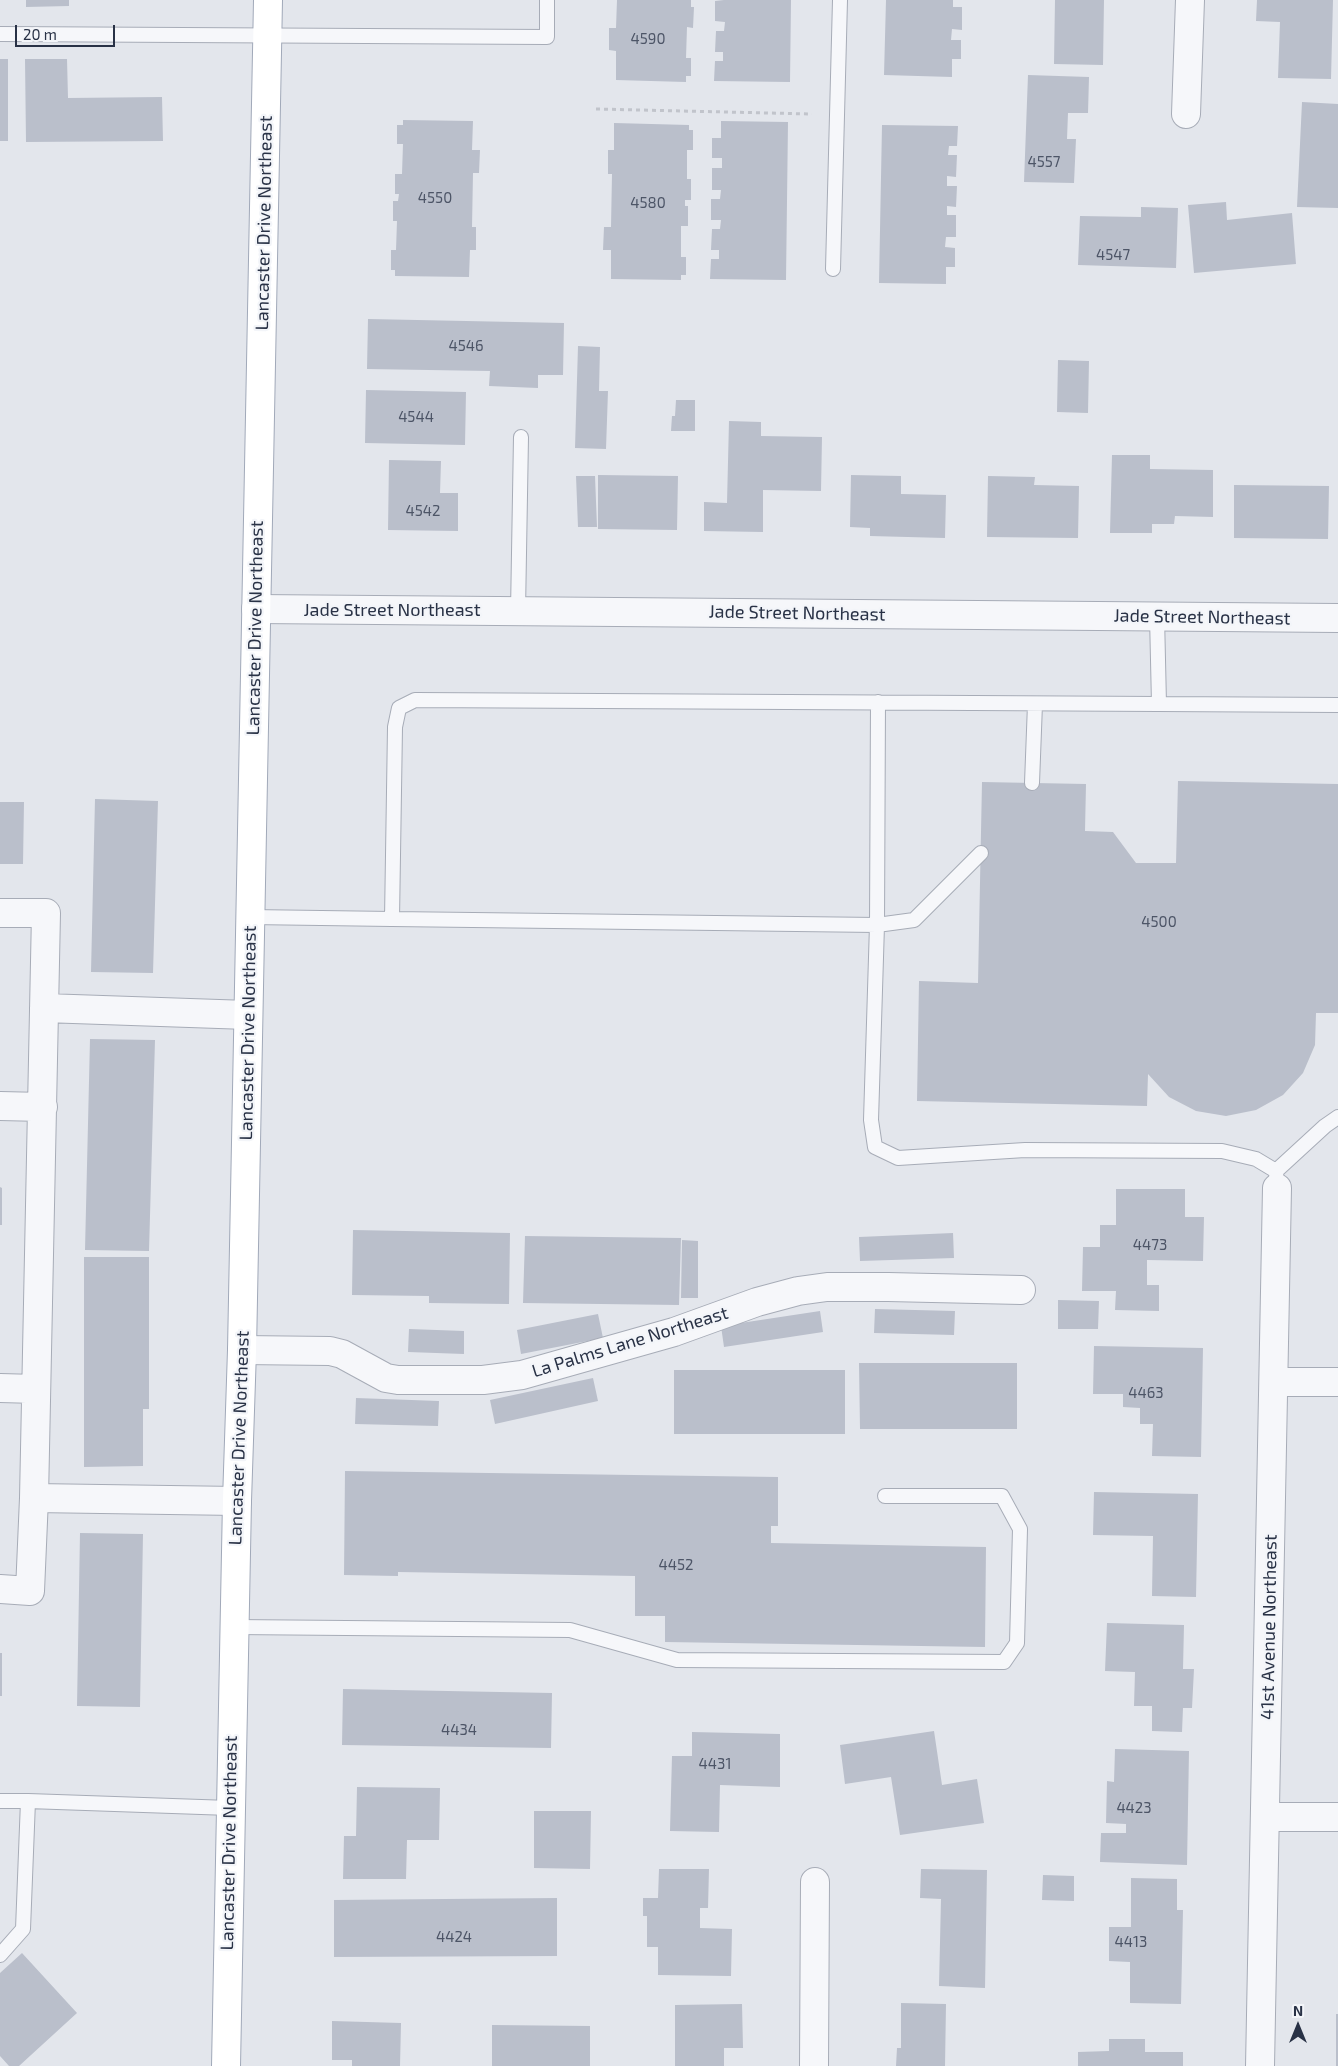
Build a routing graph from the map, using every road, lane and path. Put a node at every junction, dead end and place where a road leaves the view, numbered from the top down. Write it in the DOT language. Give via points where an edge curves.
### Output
graph roads {
  1 [pos="268,0"];
  2 [pos="547,0"];
  3 [pos="840,0"];
  4 [pos="1190,0"];
  5 [pos="0,34"];
  6 [pos="267,34"];
  7 [pos="596,109"];
  8 [pos="812,114"];
  9 [pos="1186,114"];
  10 [pos="833,269"];
  11 [pos="521,437"];
  12 [pos="256,609"];
  13 [pos="518,611"];
  14 [pos="1157,616"];
  15 [pos="1338,618"];
  16 [pos="878,702"];
  17 [pos="1035,704"];
  18 [pos="1159,704"];
  19 [pos="1338,705"];
  20 [pos="1032,783"];
  21 [pos="980,853"];
  22 [pos="0,913"];
  23 [pos="250,917"];
  24 [pos="392,919"];
  25 [pos="877,925"];
  26 [pos="44,1008"];
  27 [pos="248,1015"];
  28 [pos="0,1106"];
  29 [pos="43,1107"];
  30 [pos="1338,1117"];
  31 [pos="1277,1179"];
  32 [pos="1021,1290"];
  33 [pos="242,1350"];
  34 [pos="1274,1382"];
  35 [pos="1338,1382"];
  36 [pos="0,1388"];
  37 [pos="36,1389"];
  38 [pos="885,1496"];
  39 [pos="34,1498"];
  40 [pos="236,1501"];
  41 [pos="0,1589"];
  42 [pos="234,1628"];
  43 [pos="0,1801"];
  44 [pos="28,1801"];
  45 [pos="230,1808"];
  46 [pos="1266,1817"];
  47 [pos="1338,1817"];
  48 [pos="815,1882"];
  49 [pos="0,1955"];
  50 [pos="226,2066"];
  51 [pos="814,2066"];
  52 [pos="1260,2066"];
  1 -- 6 [label="main road, Lancaster Drive Northeast"];
  2 -- 6 [label="lane" via="547,37"];
  3 -- 10 [label="lane"];
  4 -- 9 [label="street"];
  5 -- 6 [label="lane"];
  6 -- 12 [label="main road, Lancaster Drive Northeast"];
  7 -- 8 [label="path"];
  11 -- 13 [label="lane"];
  12 -- 13 [label="street, Jade Street Northeast"];
  12 -- 23 [label="main road, Lancaster Drive Northeast"];
  13 -- 14 [label="street, Jade Street Northeast"];
  14 -- 15 [label="street, Jade Street Northeast"];
  14 -- 18 [label="lane"];
  16 -- 17 [label="lane"];
  16 -- 24 [label="lane" via="415,700 399,708 395,727"];
  16 -- 25 [label="lane"];
  17 -- 18 [label="lane"];
  17 -- 20 [label="lane"];
  18 -- 19 [label="lane"];
  21 -- 25 [label="lane" via="914,920"];
  22 -- 26 [label="street" via="46,914"];
  23 -- 24 [label="lane"];
  23 -- 27 [label="main road, Lancaster Drive Northeast"];
  24 -- 25 [label="lane"];
  25 -- 31 [label="lane" via="871,1120 875,1147 898,1158 1024,1150 1222,1151 1256,1158"];
  26 -- 27 [label="street"];
  26 -- 29 [label="street"];
  27 -- 33 [label="main road, Lancaster Drive Northeast"];
  28 -- 29 [label="street"];
  29 -- 37 [label="street"];
  30 -- 31 [label="lane"];
  31 -- 34 [label="street, 41st Avenue Northeast"];
  32 -- 33 [label="street, La Palms Lane Northeast" via="888,1287 798,1291 674,1332 522,1375 482,1380 398,1380 386,1378 342,1354 330,1351"];
  33 -- 40 [label="main road, Lancaster Drive Northeast"];
  34 -- 35 [label="street"];
  34 -- 46 [label="street, 41st Avenue Northeast"];
  36 -- 37 [label="street"];
  37 -- 39 [label="street"];
  38 -- 42 [label="lane" via="1002,1496 1020,1529 1017,1643 1004,1662 678,1660 570,1630"];
  39 -- 40 [label="street"];
  39 -- 41 [label="street" via="30,1591"];
  40 -- 42 [label="main road, Lancaster Drive Northeast"];
  42 -- 45 [label="main road, Lancaster Drive Northeast"];
  43 -- 44 [label="lane"];
  44 -- 45 [label="lane"];
  44 -- 49 [label="lane" via="23,1930"];
  45 -- 50 [label="main road, Lancaster Drive Northeast"];
  46 -- 47 [label="street"];
  46 -- 52 [label="street, 41st Avenue Northeast"];
  48 -- 51 [label="street"];
}
